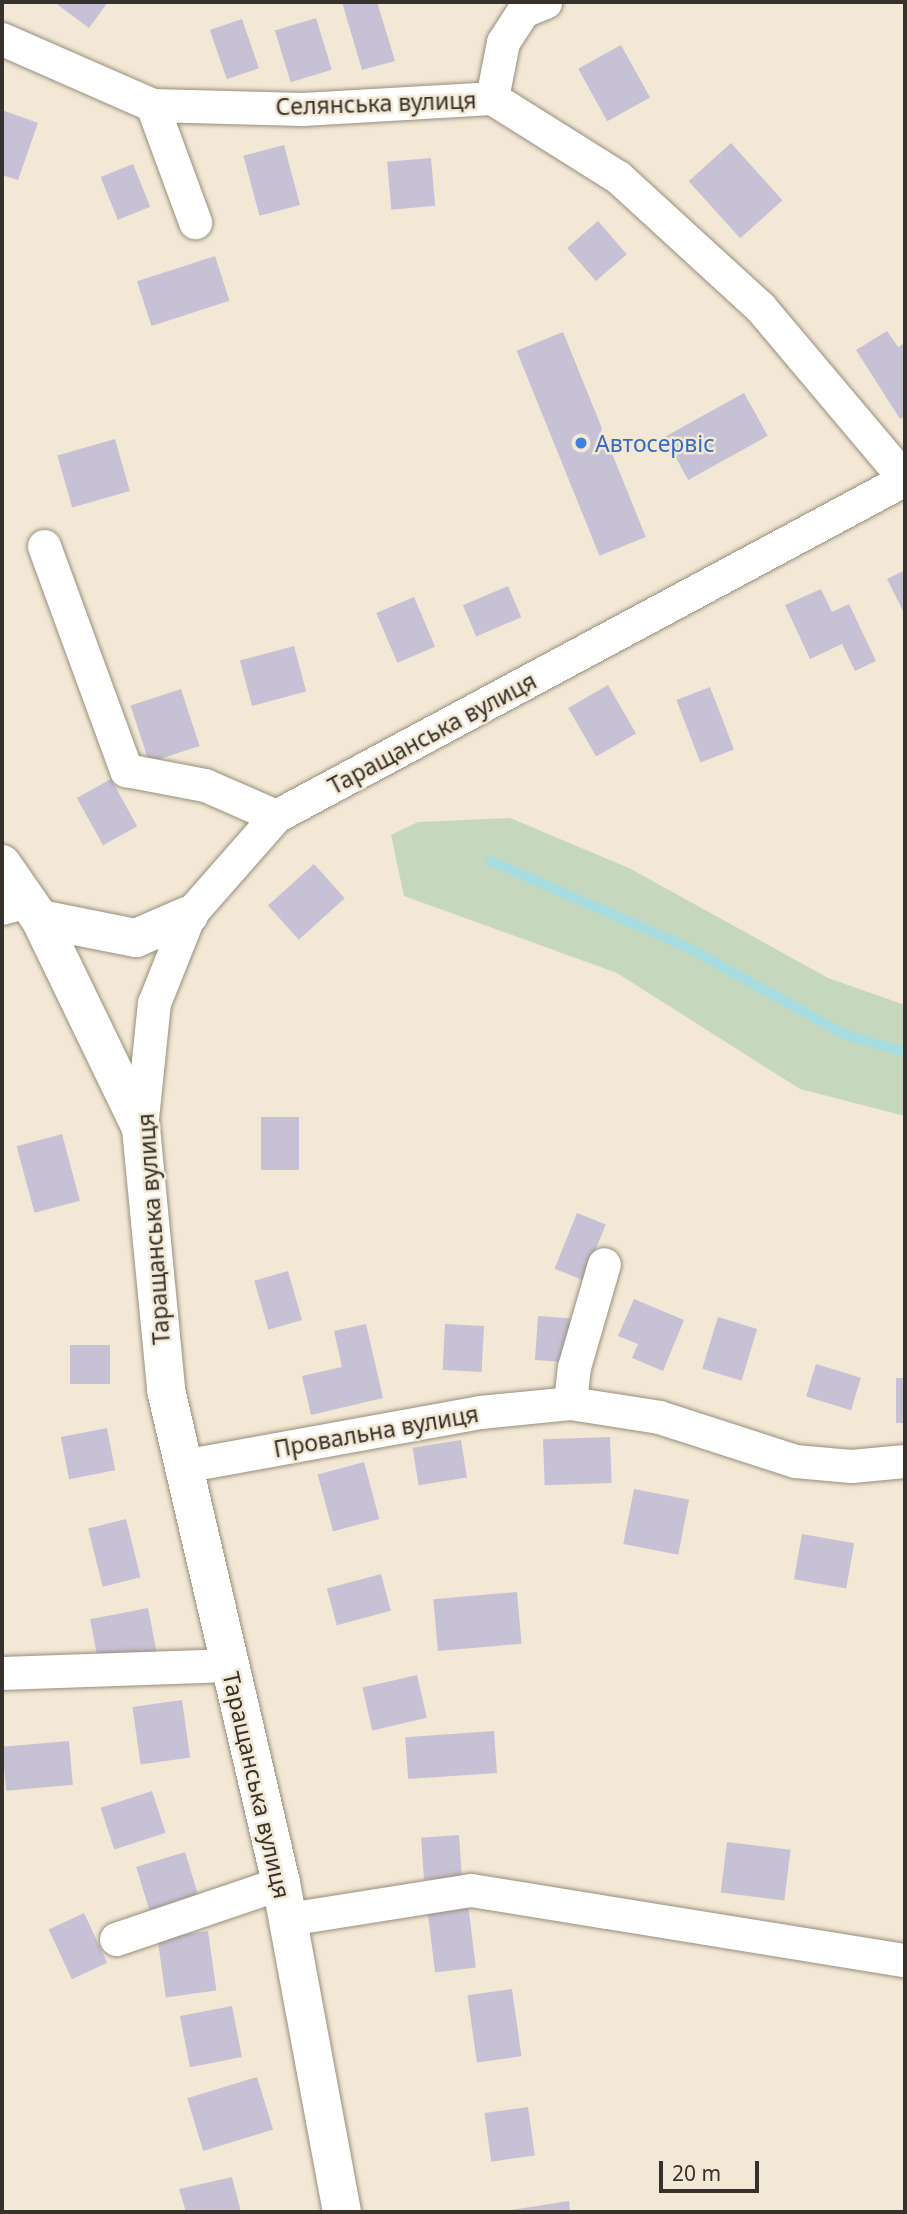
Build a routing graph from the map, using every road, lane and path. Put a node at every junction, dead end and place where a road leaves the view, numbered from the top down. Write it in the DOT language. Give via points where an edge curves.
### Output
graph roads {
  1 [pos="545,2"];
  2 [pos="2,39"];
  3 [pos="492,98"];
  4 [pos="152,105"];
  5 [pos="195,222"];
  6 [pos="905,479"];
  7 [pos="44,546"];
  8 [pos="276,816"];
  9 [pos="2,864"];
  10 [pos="23,909"];
  11 [pos="189,915"];
  12 [pos="141,1128"];
  13 [pos="604,1264"];
  14 [pos="570,1403"];
  15 [pos="905,1461"];
  16 [pos="183,1466"];
  17 [pos="228,1665"];
  18 [pos="2,1673"];
  19 [pos="285,1901"];
  20 [pos="116,1939"];
  21 [pos="905,1960"];
  22 [pos="342,2212"];
  1 -- 3 [label="street" via="523,11 503,42"];
  2 -- 4 [label="street, Селянська вулиця"];
  3 -- 4 [label="street, Селянська вулиця" via="302,109"];
  3 -- 6 [label="street, Селянська вулиця" via="618,177 740,288"];
  4 -- 5 [label="street"];
  6 -- 8 [label="street, Таращанська вулиця"];
  7 -- 8 [label="street" via="126,770 205,785"];
  8 -- 11 [label="street, Таращанська вулиця"];
  9 -- 10 [label="main road"];
  10 -- 11 [label="main road" via="136,938"];
  10 -- 12 [label="main road"];
  11 -- 12 [label="street, Таращанська вулиця" via="154,1003"];
  12 -- 16 [label="main road, Таращанська вулиця" via="166,1390"];
  13 -- 14 [label="street" via="574,1367"];
  14 -- 15 [label="street, Провальна вулиця" via="659,1417 795,1461 850,1466"];
  14 -- 16 [label="street, Провальна вулиця" via="480,1412"];
  16 -- 17 [label="main road, Таращанська вулиця"];
  17 -- 18 [label="street"];
  17 -- 19 [label="main road, Таращанська вулиця"];
  19 -- 20 [label="street"];
  19 -- 21 [label="street, Таращанська вулиця" via="471,1890"];
  19 -- 22 [label="main road, Таращанська вулиця"];
}
